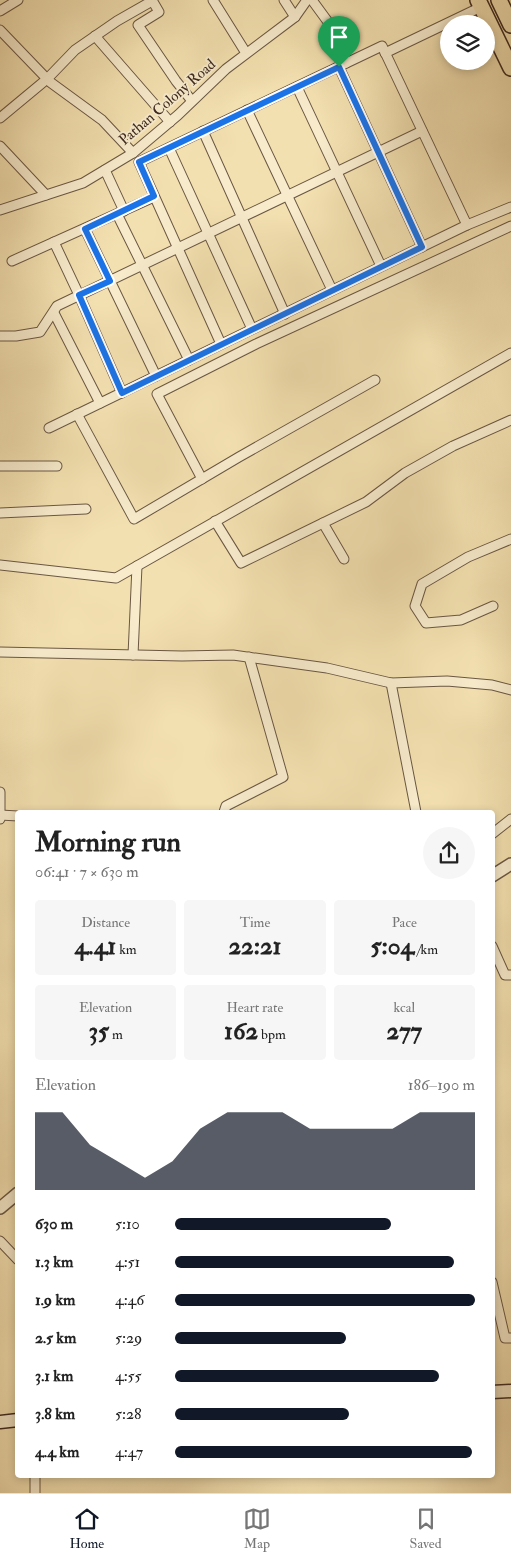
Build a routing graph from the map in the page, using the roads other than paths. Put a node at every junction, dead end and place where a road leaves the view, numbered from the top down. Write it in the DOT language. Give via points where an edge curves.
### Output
graph roads {
  1 [pos="18,0"];
  2 [pos="213,0"];
  3 [pos="284,0"];
  4 [pos="308,0"];
  5 [pos="312,0"];
  6 [pos="499,0"];
  7 [pos="152,1"];
  8 [pos="479,3"];
  9 [pos="0,11"];
  10 [pos="295,17"];
  11 [pos="511,25"];
  12 [pos="0,31"];
  13 [pos="95,36"];
  14 [pos="246,53"];
  15 [pos="385,53"];
  16 [pos="343,65"];
  17 [pos="511,68"];
  18 [pos="47,78"];
  19 [pos="297,87"];
  20 [pos="192,101"];
  21 [pos="247,110"];
  22 [pos="0,118"];
  23 [pos="170,122"];
  24 [pos="203,131"];
  25 [pos="422,131"];
  26 [pos="0,146"];
  27 [pos="169,148"];
  28 [pos="379,152"];
  29 [pos="133,153"];
  30 [pos="105,170"];
  31 [pos="338,172"];
  32 [pos="46,195"];
  33 [pos="154,196"];
  34 [pos="287,196"];
  35 [pos="511,207"];
  36 [pos="0,210"];
  37 [pos="120,212"];
  38 [pos="242,217"];
  39 [pos="466,225"];
  40 [pos="511,226"];
  41 [pos="85,229"];
  42 [pos="209,233"];
  43 [pos="54,242"];
  44 [pos="422,247"];
  45 [pos="178,248"];
  46 [pos="12,261"];
  47 [pos="142,265"];
  48 [pos="381,266"];
  49 [pos="110,281"];
  50 [pos="332,290"];
  51 [pos="79,295"];
  52 [pos="54,313"];
  53 [pos="285,314"];
  54 [pos="252,330"];
  55 [pos="0,336"];
  56 [pos="221,344"];
  57 [pos="511,353"];
  58 [pos="190,360"];
  59 [pos="156,376"];
  60 [pos="375,380"];
  61 [pos="122,393"];
  62 [pos="100,403"];
  63 [pos="77,414"];
  64 [pos="511,420"];
  65 [pos="49,428"];
  66 [pos="0,466"];
  67 [pos="57,466"];
  68 [pos="202,479"];
  69 [pos="86,509"];
  70 [pos="0,513"];
  71 [pos="215,521"];
  72 [pos="323,523"];
  73 [pos="511,539"];
  74 [pos="344,559"];
  75 [pos="0,565"];
  76 [pos="137,566"];
  77 [pos="493,606"];
  78 [pos="0,652"];
  79 [pos="133,655"];
  80 [pos="249,657"];
  81 [pos="391,683"];
  82 [pos="511,690"];
  83 [pos="0,792"];
  84 [pos="225,810"];
  85 [pos="416,810"];
  86 [pos="0,815"];
  87 [pos="15,816"];
  88 [pos="0,819"];
  89 [pos="511,819"];
  90 [pos="495,832"];
  91 [pos="511,864"];
  92 [pos="495,874"];
  93 [pos="495,953"];
  94 [pos="511,975"];
  95 [pos="15,1196"];
  96 [pos="0,1208"];
  97 [pos="0,1241"];
  98 [pos="15,1257"];
  99 [pos="495,1294"];
  100 [pos="511,1338"];
  101 [pos="511,1391"];
  102 [pos="495,1392"];
  103 [pos="15,1420"];
  104 [pos="0,1422"];
  105 [pos="35,1478"];
  106 [pos="35,1493"];
  1 -- 9 [label="street"];
  2 -- 14 [label="street"];
  3 -- 10 [label="street"];
  4 -- 10 [label="street, Pathan Colony Road"];
  5 -- 16 [label="street" via="331,26"];
  6 -- 11 [label="main road"];
  7 -- 13 [label="street"];
  7 -- 20 [label="street" via="159,12 138,25"];
  8 -- 15 [label="street"];
  8 -- 17 [label="main road"];
  10 -- 14 [label="street, Pathan Colony Road"];
  12 -- 18 [label="street"];
  13 -- 18 [label="street" via="75,50"];
  13 -- 23 [label="street"];
  14 -- 20 [label="street, Pathan Colony Road"];
  15 -- 16 [label="street" via="382,46"];
  15 -- 25 [label="street"];
  16 -- 19 [label="street"];
  16 -- 28 [label="street"];
  18 -- 22 [label="street"];
  18 -- 29 [label="street" via="102,120"];
  19 -- 21 [label="street"];
  19 -- 31 [label="street"];
  20 -- 23 [label="street, Pathan Colony Road"];
  21 -- 24 [label="street"];
  21 -- 34 [label="street"];
  23 -- 29 [label="street, Pathan Colony Road"];
  24 -- 27 [label="street"];
  24 -- 38 [label="street"];
  25 -- 28 [label="street"];
  25 -- 39 [label="street"];
  26 -- 32 [label="street"];
  27 -- 33 [label="street" via="139,162"];
  27 -- 42 [label="street"];
  28 -- 31 [label="street"];
  28 -- 44 [label="street"];
  29 -- 30 [label="street, Pathan Colony Road"];
  30 -- 32 [label="street, Pathan Colony Road" via="83,183"];
  30 -- 37 [label="street"];
  31 -- 34 [label="street"];
  31 -- 48 [label="street"];
  32 -- 36 [label="street, Pathan Colony Road"];
  33 -- 37 [label="street"];
  33 -- 45 [label="street"];
  34 -- 38 [label="street"];
  34 -- 50 [label="street"];
  35 -- 39 [label="street"];
  37 -- 41 [label="street"];
  37 -- 47 [label="street"];
  38 -- 42 [label="street"];
  38 -- 53 [label="street"];
  39 -- 44 [label="street"];
  40 -- 68 [label="street" via="256,344 157,394"];
  41 -- 43 [label="street"];
  41 -- 49 [label="street"];
  42 -- 45 [label="street"];
  42 -- 54 [label="street"];
  43 -- 46 [label="street"];
  43 -- 51 [label="street"];
  44 -- 48 [label="street"];
  45 -- 47 [label="street"];
  45 -- 56 [label="street"];
  47 -- 49 [label="street"];
  47 -- 58 [label="street"];
  48 -- 50 [label="street"];
  49 -- 51 [label="street"];
  49 -- 59 [label="street"];
  50 -- 53 [label="street"];
  51 -- 52 [label="street" via="57,306"];
  51 -- 61 [label="street"];
  52 -- 55 [label="street" via="40,332"];
  52 -- 62 [label="street"];
  53 -- 54 [label="street"];
  54 -- 56 [label="street"];
  56 -- 58 [label="street"];
  57 -- 71 [label="street"];
  58 -- 59 [label="street"];
  59 -- 61 [label="street"];
  60 -- 68 [label="street"];
  61 -- 62 [label="street"];
  62 -- 63 [label="street"];
  63 -- 65 [label="street"];
  63 -- 68 [label="street" via="134,519"];
  64 -- 72 [label="street" via="453,446 413,468 366,502"];
  66 -- 67 [label="street"];
  69 -- 70 [label="street"];
  71 -- 72 [label="street" via="242,562"];
  71 -- 76 [label="street"];
  72 -- 74 [label="street"];
  73 -- 77 [label="street" via="468,557 422,584 415,606 426,623 461,620"];
  75 -- 76 [label="street" via="116,578"];
  76 -- 79 [label="street"];
  78 -- 79 [label="street"];
  79 -- 80 [label="street" via="232,654"];
  80 -- 81 [label="street" via="327,668"];
  80 -- 84 [label="street" via="283,777 226,806"];
  81 -- 82 [label="street" via="447,682 492,685"];
  81 -- 85 [label="street"];
  83 -- 86 [label="street"];
  86 -- 87 [label="street"];
  86 -- 88 [label="street"];
  89 -- 90 [label="street"];
  91 -- 92 [label="street"];
  93 -- 94 [label="street" via="505,975"];
  95 -- 96 [label="street"];
  97 -- 98 [label="street"];
  99 -- 100 [label="street" via="506,1338"];
  101 -- 102 [label="main road"];
  103 -- 104 [label="main road"];
  105 -- 106 [label="street"];
}
